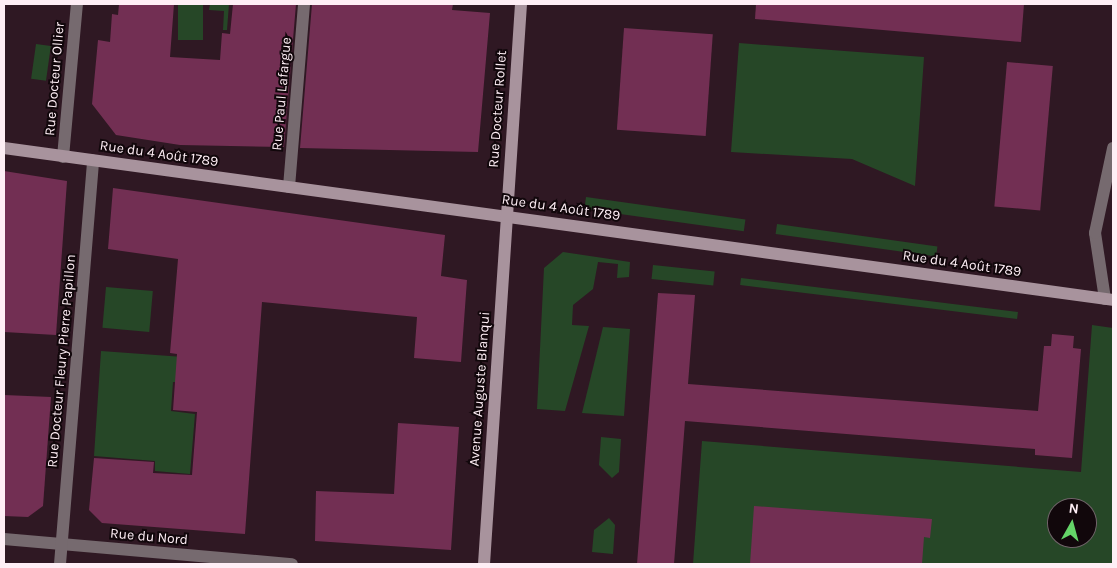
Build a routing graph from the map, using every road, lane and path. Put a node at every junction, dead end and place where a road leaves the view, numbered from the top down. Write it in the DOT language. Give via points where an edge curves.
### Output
graph roads {
  1 [pos="77,4"];
  2 [pos="304,4"];
  3 [pos="521,4"];
  4 [pos="4,148"];
  5 [pos="1113,148"];
  6 [pos="63,157"];
  7 [pos="93,160"];
  8 [pos="289,186"];
  9 [pos="505,216"];
  10 [pos="1109,300"];
  11 [pos="4,539"];
  12 [pos="62,544"];
  13 [pos="60,564"];
  14 [pos="292,564"];
  15 [pos="484,564"];
  1 -- 6 [label="street, Rue Docteur Ollier"];
  2 -- 8 [label="street, Rue Paul Lafargue"];
  3 -- 9 [label="main road, Rue Docteur Rollet"];
  4 -- 6 [label="main road, Rue du 4 Août 1789"];
  5 -- 10 [label="street" via="1095,233"];
  6 -- 7 [label="main road, Rue du 4 Août 1789"];
  7 -- 8 [label="main road, Rue du 4 Août 1789"];
  7 -- 12 [label="street, Rue Docteur Fleury Pierre Papillon"];
  8 -- 9 [label="main road, Rue du 4 Août 1789"];
  9 -- 10 [label="main road, Rue du 4 Août 1789"];
  9 -- 15 [label="main road, Avenue Auguste Blanqui"];
  11 -- 12 [label="street, Rue du Nord"];
  12 -- 13 [label="street, Rue Docteur Fleury Pierre Papillon"];
  12 -- 14 [label="street, Rue du Nord"];
}
